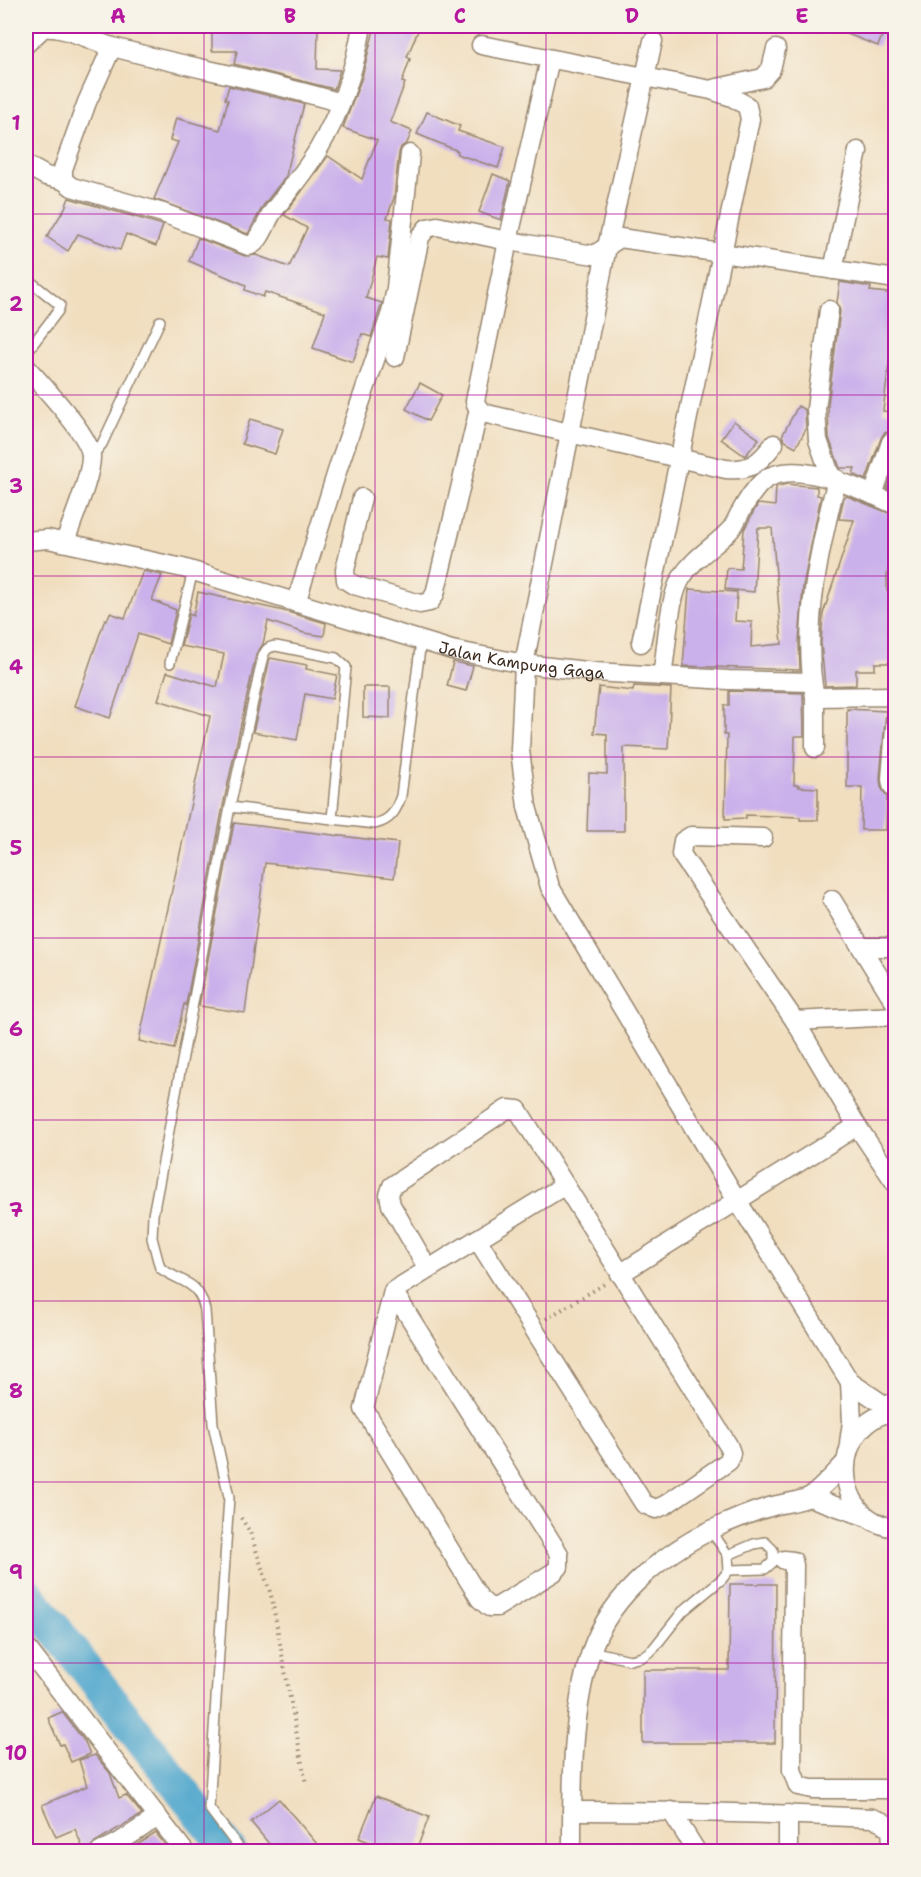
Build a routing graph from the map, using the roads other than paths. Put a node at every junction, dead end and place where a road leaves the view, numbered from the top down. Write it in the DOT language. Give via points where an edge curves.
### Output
graph roads {
  1 [pos="362,26"];
  2 [pos="653,41"];
  3 [pos="26,44"];
  4 [pos="481,45"];
  5 [pos="112,47"];
  6 [pos="776,49"];
  7 [pos="550,59"];
  8 [pos="645,76"];
  9 [pos="711,90"];
  10 [pos="341,103"];
  11 [pos="858,151"];
  12 [pos="410,154"];
  13 [pos="26,165"];
  14 [pos="63,180"];
  15 [pos="508,241"];
  16 [pos="607,247"];
  17 [pos="722,253"];
  18 [pos="832,270"];
  19 [pos="26,278"];
  20 [pos="896,279"];
  21 [pos="829,310"];
  22 [pos="160,321"];
  23 [pos="26,353"];
  24 [pos="395,357"];
  25 [pos="26,367"];
  26 [pos="479,410"];
  27 [pos="570,433"];
  28 [pos="891,442"];
  29 [pos="774,444"];
  30 [pos="91,458"];
  31 [pos="679,458"];
  32 [pos="834,478"];
  33 [pos="873,495"];
  34 [pos="362,498"];
  35 [pos="896,505"];
  36 [pos="26,541"];
  37 [pos="65,542"];
  38 [pos="193,571"];
  39 [pos="296,603"];
  40 [pos="421,641"];
  41 [pos="640,643"];
  42 [pos="170,663"];
  43 [pos="524,664"];
  44 [pos="662,676"];
  45 [pos="814,690"];
  46 [pos="896,698"];
  47 [pos="896,716"];
  48 [pos="815,748"];
  49 [pos="895,791"];
  50 [pos="230,807"];
  51 [pos="332,819"];
  52 [pos="763,838"];
  53 [pos="832,900"];
  54 [pos="862,947"];
  55 [pos="896,947"];
  56 [pos="896,1004"];
  57 [pos="896,1016"];
  58 [pos="795,1020"];
  59 [pos="857,1126"];
  60 [pos="896,1184"];
  61 [pos="565,1185"];
  62 [pos="737,1200"];
  63 [pos="477,1239"];
  64 [pos="428,1269"];
  65 [pos="620,1274"];
  66 [pos="393,1291"];
  67 [pos="850,1382"];
  68 [pos="896,1409"];
  69 [pos="847,1457"];
  70 [pos="809,1497"];
  71 [pos="869,1517"];
  72 [pos="896,1528"];
  73 [pos="711,1531"];
  74 [pos="728,1555"];
  75 [pos="784,1560"];
  76 [pos="729,1570"];
  77 [pos="26,1647"];
  78 [pos="591,1651"];
  79 [pos="896,1789"];
  80 [pos="572,1811"];
  81 [pos="671,1811"];
  82 [pos="788,1814"];
  83 [pos="158,1817"];
  84 [pos="100,1851"];
  85 [pos="185,1851"];
  86 [pos="242,1851"];
  87 [pos="572,1851"];
  88 [pos="698,1851"];
  89 [pos="788,1851"];
  90 [pos="892,1851"];
  1 -- 10 [label="street"];
  2 -- 8 [label="street"];
  3 -- 5 [label="street" via="38,31 50,27"];
  4 -- 7 [label="street"];
  5 -- 10 [label="street"];
  5 -- 14 [label="street" via="87,102 63,169"];
  6 -- 9 [label="street" via="771,69 763,78"];
  7 -- 8 [label="street"];
  7 -- 15 [label="street"];
  8 -- 9 [label="street"];
  8 -- 16 [label="street"];
  9 -- 17 [label="street" via="747,106 750,119"];
  10 -- 14 [label="street" via="317,152 255,243 249,246 163,213 72,187"];
  11 -- 18 [label="street"];
  12 -- 39 [label="street" via="391,313"];
  13 -- 14 [label="street"];
  15 -- 16 [label="street" via="594,255"];
  15 -- 24 [label="street" via="437,226 427,228 420,237"];
  15 -- 26 [label="street" via="476,401"];
  16 -- 17 [label="street" via="620,238"];
  16 -- 27 [label="street"];
  17 -- 18 [label="street"];
  17 -- 31 [label="street"];
  18 -- 20 [label="street"];
  19 -- 23 [label="lane" via="60,307"];
  21 -- 32 [label="street" via="816,409 818,440"];
  22 -- 30 [label="lane" via="102,444"];
  25 -- 30 [label="street" via="86,441"];
  26 -- 27 [label="street"];
  26 -- 34 [label="street" via="430,602 420,604 346,580"];
  27 -- 31 [label="street"];
  27 -- 43 [label="street"];
  28 -- 33 [label="street"];
  29 -- 31 [label="street" via="760,462 742,470"];
  30 -- 37 [label="street"];
  31 -- 41 [label="street"];
  32 -- 33 [label="street"];
  32 -- 44 [label="street" via="791,472 765,479 732,528 682,576 675,590"];
  32 -- 45 [label="street" via="811,617"];
  33 -- 35 [label="street"];
  36 -- 37 [label="street, Jalan Kampung Gaga"];
  37 -- 38 [label="street, Jalan Kampung Gaga"];
  38 -- 39 [label="street, Jalan Kampung Gaga"];
  38 -- 42 [label="lane"];
  39 -- 40 [label="street, Jalan Kampung Gaga"];
  40 -- 43 [label="street, Jalan Kampung Gaga"];
  40 -- 51 [label="lane" via="396,810 386,821 375,824"];
  43 -- 44 [label="street, Jalan Kampung Gaga"];
  43 -- 62 [label="street" via="520,750 527,807 550,887"];
  44 -- 45 [label="street, Jalan Kampung Gaga"];
  45 -- 46 [label="street, Jalan Kampung Gaga"];
  45 -- 48 [label="street"];
  47 -- 49 [label="street" via="891,779"];
  50 -- 51 [label="lane"];
  50 -- 51 [label="lane" via="263,656 270,646 276,646 336,658 346,667"];
  50 -- 86 [label="lane" via="153,1215 152,1238 160,1268 196,1287 205,1310 213,1424 229,1497 209,1808"];
  52 -- 58 [label="street" via="691,836 683,841 681,854"];
  53 -- 54 [label="street"];
  54 -- 55 [label="street"];
  54 -- 56 [label="street"];
  57 -- 58 [label="street"];
  58 -- 59 [label="street"];
  59 -- 60 [label="street"];
  59 -- 62 [label="street"];
  61 -- 63 [label="street"];
  61 -- 64 [label="street" via="522,1113 516,1108 507,1109 397,1181 391,1189 391,1205"];
  61 -- 65 [label="street"];
  62 -- 65 [label="street"];
  62 -- 67 [label="street"];
  63 -- 64 [label="street"];
  63 -- 65 [label="street" via="644,1504 656,1509 724,1466 731,1453"];
  64 -- 66 [label="street"];
  66 -- 66 [label="street" via="559,1554 559,1567 554,1572 497,1607 486,1606 480,1599 364,1409"];
  67 -- 68 [label="street"];
  67 -- 69 [label="street" via="852,1422"];
  68 -- 69 [label="street" via="860,1430"];
  69 -- 70 [label="street"];
  69 -- 71 [label="street" via="845,1476 850,1493"];
  70 -- 71 [label="street"];
  70 -- 73 [label="street" via="770,1507"];
  71 -- 72 [label="street"];
  73 -- 74 [label="lane"];
  73 -- 78 [label="street" via="671,1554 634,1586 609,1616"];
  74 -- 76 [label="lane"];
  74 -- 76 [label="lane" via="765,1542 773,1550 773,1562 765,1569"];
  75 -- 79 [label="street" via="793,1561 794,1565 792,1770 798,1785 812,1789"];
  76 -- 78 [label="lane" via="683,1611 642,1657 630,1660"];
  77 -- 83 [label="street"];
  78 -- 80 [label="street" via="579,1706"];
  80 -- 81 [label="street"];
  80 -- 87 [label="street"];
  81 -- 82 [label="street"];
  81 -- 88 [label="street"];
  82 -- 89 [label="street"];
  82 -- 90 [label="street" via="872,1818 891,1831"];
  83 -- 84 [label="street"];
  83 -- 85 [label="street"];
}
